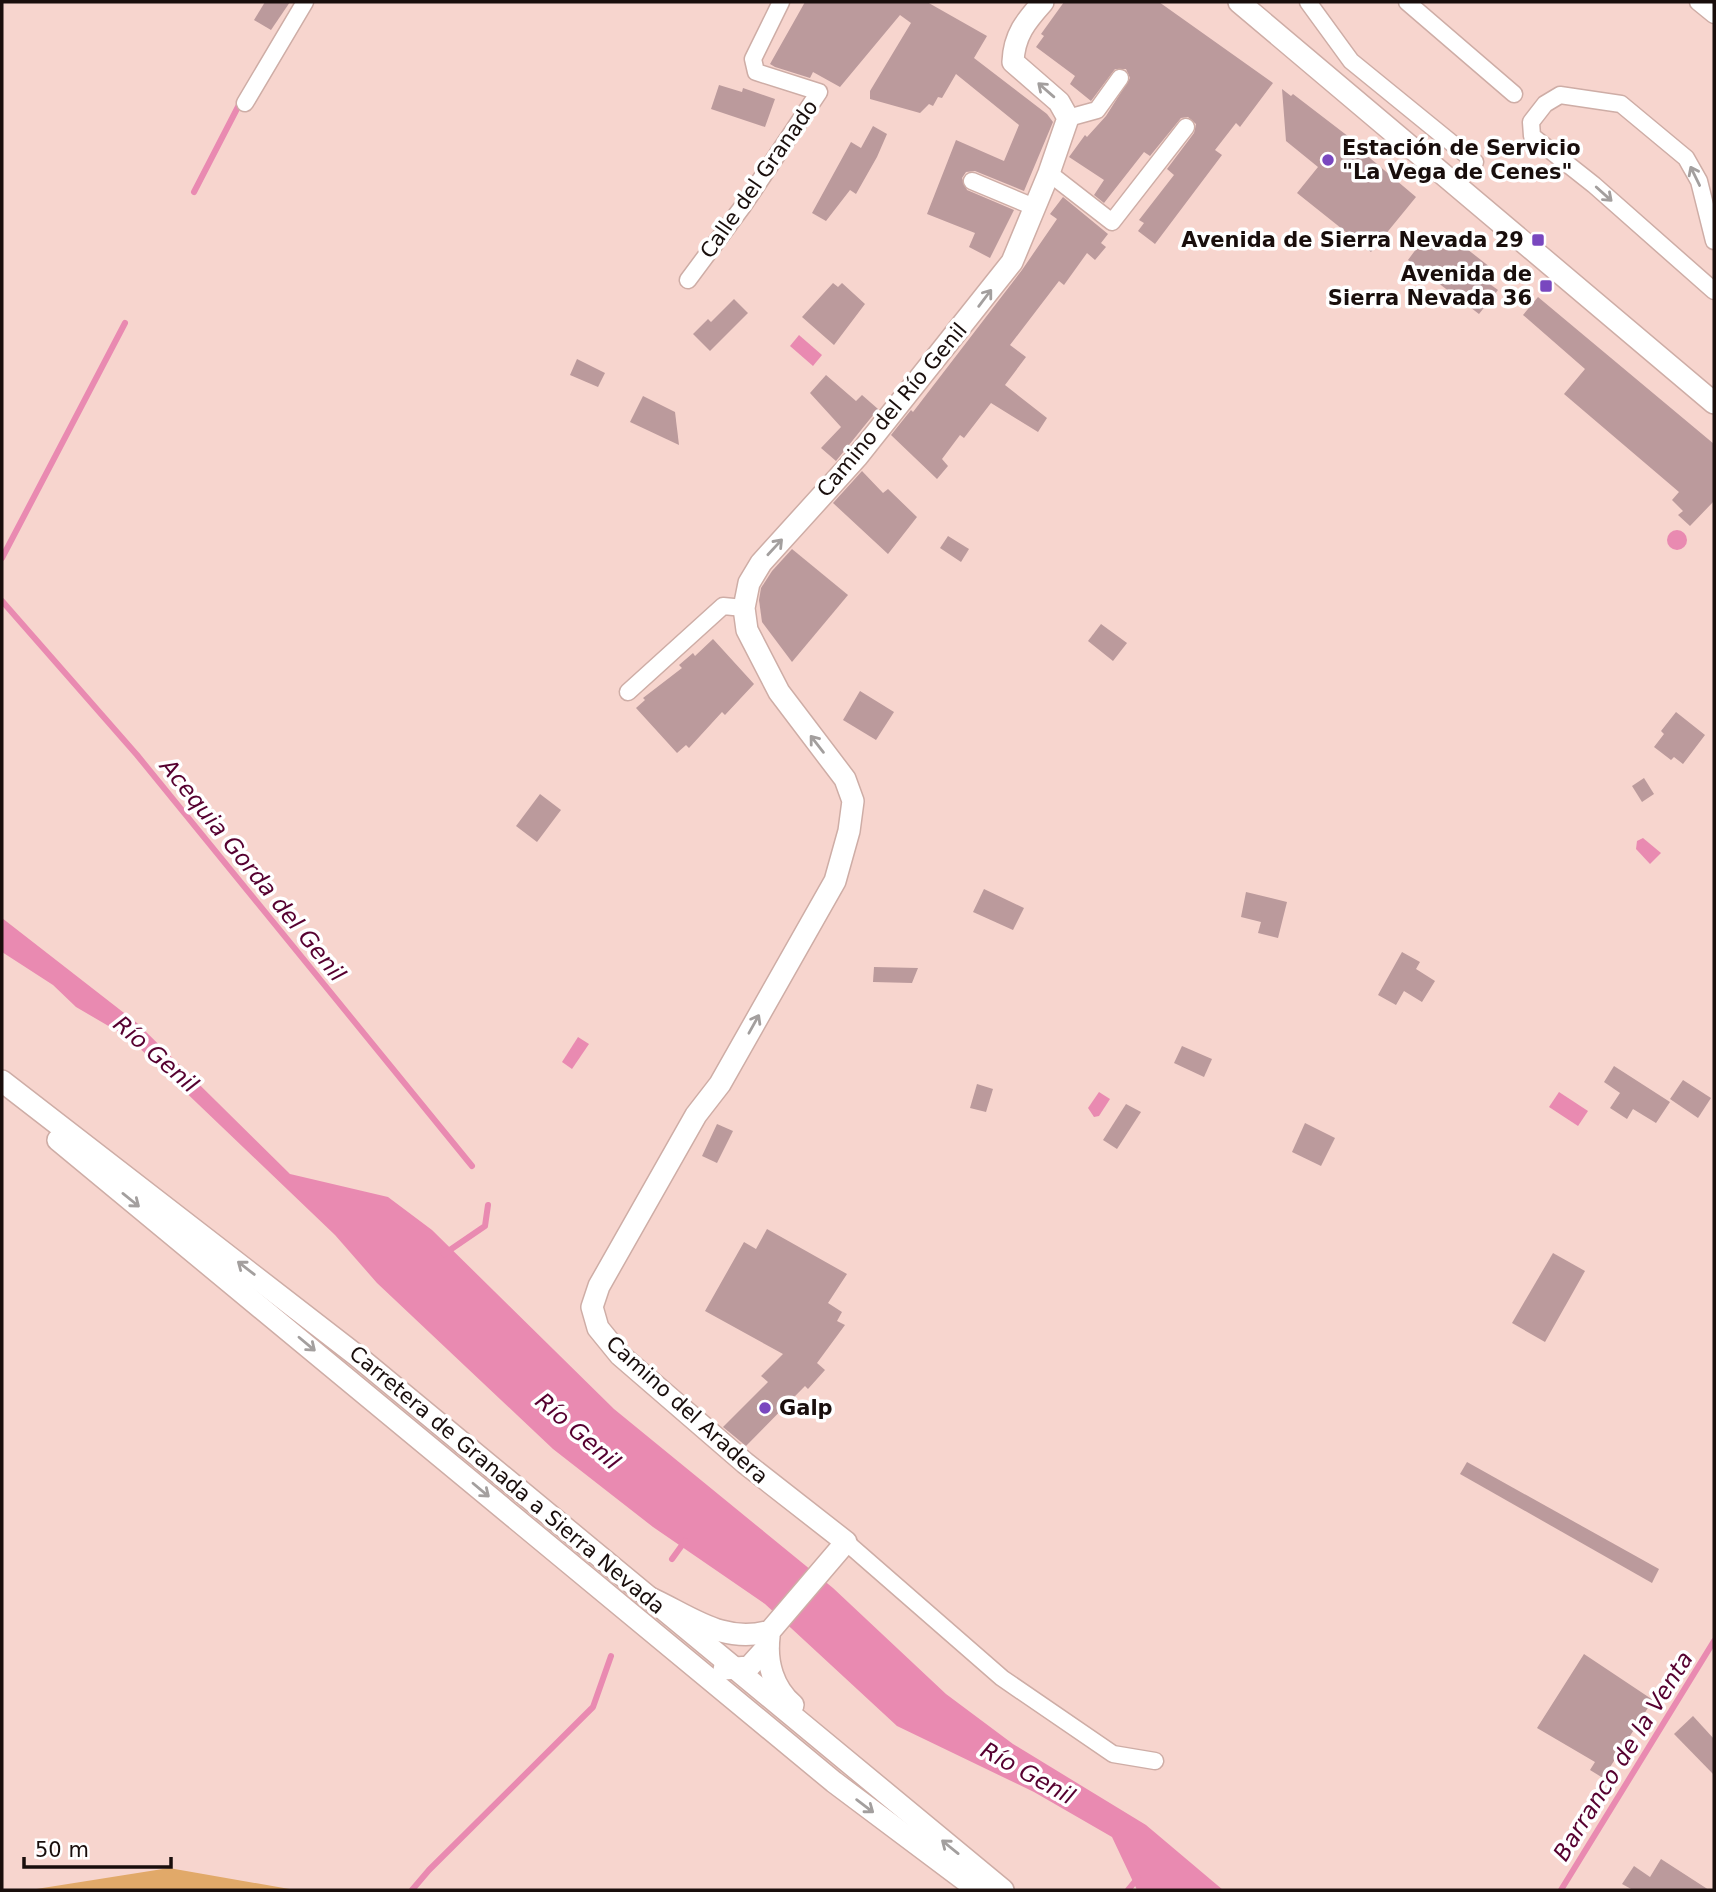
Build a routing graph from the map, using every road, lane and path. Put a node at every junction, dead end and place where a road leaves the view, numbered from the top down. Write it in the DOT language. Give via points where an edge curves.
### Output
graph roads {
  1 [pos="305,2"];
  2 [pos="781,2"];
  3 [pos="1043,2"];
  4 [pos="1308,2"];
  5 [pos="1407,2"];
  6 [pos="1698,2"];
  7 [pos="1249,5"];
  8 [pos="1714,15"];
  9 [pos="1120,78"];
  10 [pos="1514,94"];
  11 [pos="245,103"];
  12 [pos="1068,118"];
  13 [pos="1186,128"];
  14 [pos="1475,162"];
  15 [pos="1049,173"];
  16 [pos="972,181"];
  17 [pos="1034,207"];
  18 [pos="1714,241"];
  19 [pos="688,280"];
  20 [pos="1714,287"];
  21 [pos="1714,403"];
  22 [pos="744,608"];
  23 [pos="628,692"];
  24 [pos="2,1081"];
  25 [pos="2,1095"];
  26 [pos="538,1538"];
  27 [pos="846,1542"];
  28 [pos="648,1597"];
  29 [pos="763,1638"];
  30 [pos="734,1669"];
  31 [pos="1155,1761"];
  32 [pos="834,1782"];
  33 [pos="886,1794"];
  34 [pos="978,1890"];
  35 [pos="1003,1890"];
  1 -- 11 [label="street"];
  2 -- 19 [label="street, Calle del Granado" via="752,59 756,72 819,92"];
  12 -- 3 [label="main road, one-way" via="1059,102 1013,62 1021,27"];
  4 -- 14 [label="street" via="1351,61"];
  5 -- 10 [label="street"];
  6 -- 8 [label="street"];
  7 -- 21 [label="main road"];
  9 -- 12 [label="street" via="1097,110"];
  12 -- 15 [label="main road, Camino del Río Genil"];
  13 -- 15 [label="street" via="1112,222"];
  15 -- 17 [label="main road, Camino del Río Genil"];
  16 -- 17 [label="street"];
  22 -- 17 [label="main road, Camino del Río Genil, one-way" via="749,583 761,563 857,457 1012,262"];
  18 -- 20 [label="street, one-way" via="1699,181 1686,158 1621,104 1560,96 1545,104 1531,122 1532,136"];
  22 -- 23 [label="street" via="723,606"];
  27 -- 22 [label="main road, Camino del Aradera, one-way" via="745,1463 620,1355 597,1328 592,1307 599,1286 695,1115 720,1084 835,881 849,831 853,801 845,779 779,692 747,630"];
  28 -- 24 [label="main road, Carretera de Granada a Sierra Nevada, one-way" via="345,1346"];
  25 -- 26 [label="main road, Carretera de Granada a Sierra Nevada, one-way"];
  26 -- 30 [label="main road" via="576,1556 715,1668"];
  26 -- 32 [label="main road, Carretera de Granada a Sierra Nevada"];
  27 -- 29 [label="main road"];
  27 -- 31 [label="street, Camino del Aradera" via="1002,1678 1113,1754"];
  28 -- 29 [label="main road" via="724,1634"];
  28 -- 30 [label="main road, Carretera de Granada a Sierra Nevada"];
  29 -- 30 [label="main road" via="734,1657"];
  29 -- 33 [label="main road" via="782,1695 859,1760"];
  30 -- 32 [label="main road" via="735,1687 803,1745"];
  30 -- 33 [label="main road, Carretera de Granada a Sierra Nevada"];
  32 -- 34 [label="main road, Carretera de Granada a Sierra Nevada, one-way"];
  35 -- 33 [label="main road, Carretera de Granada a Sierra Nevada, one-way"];
}
